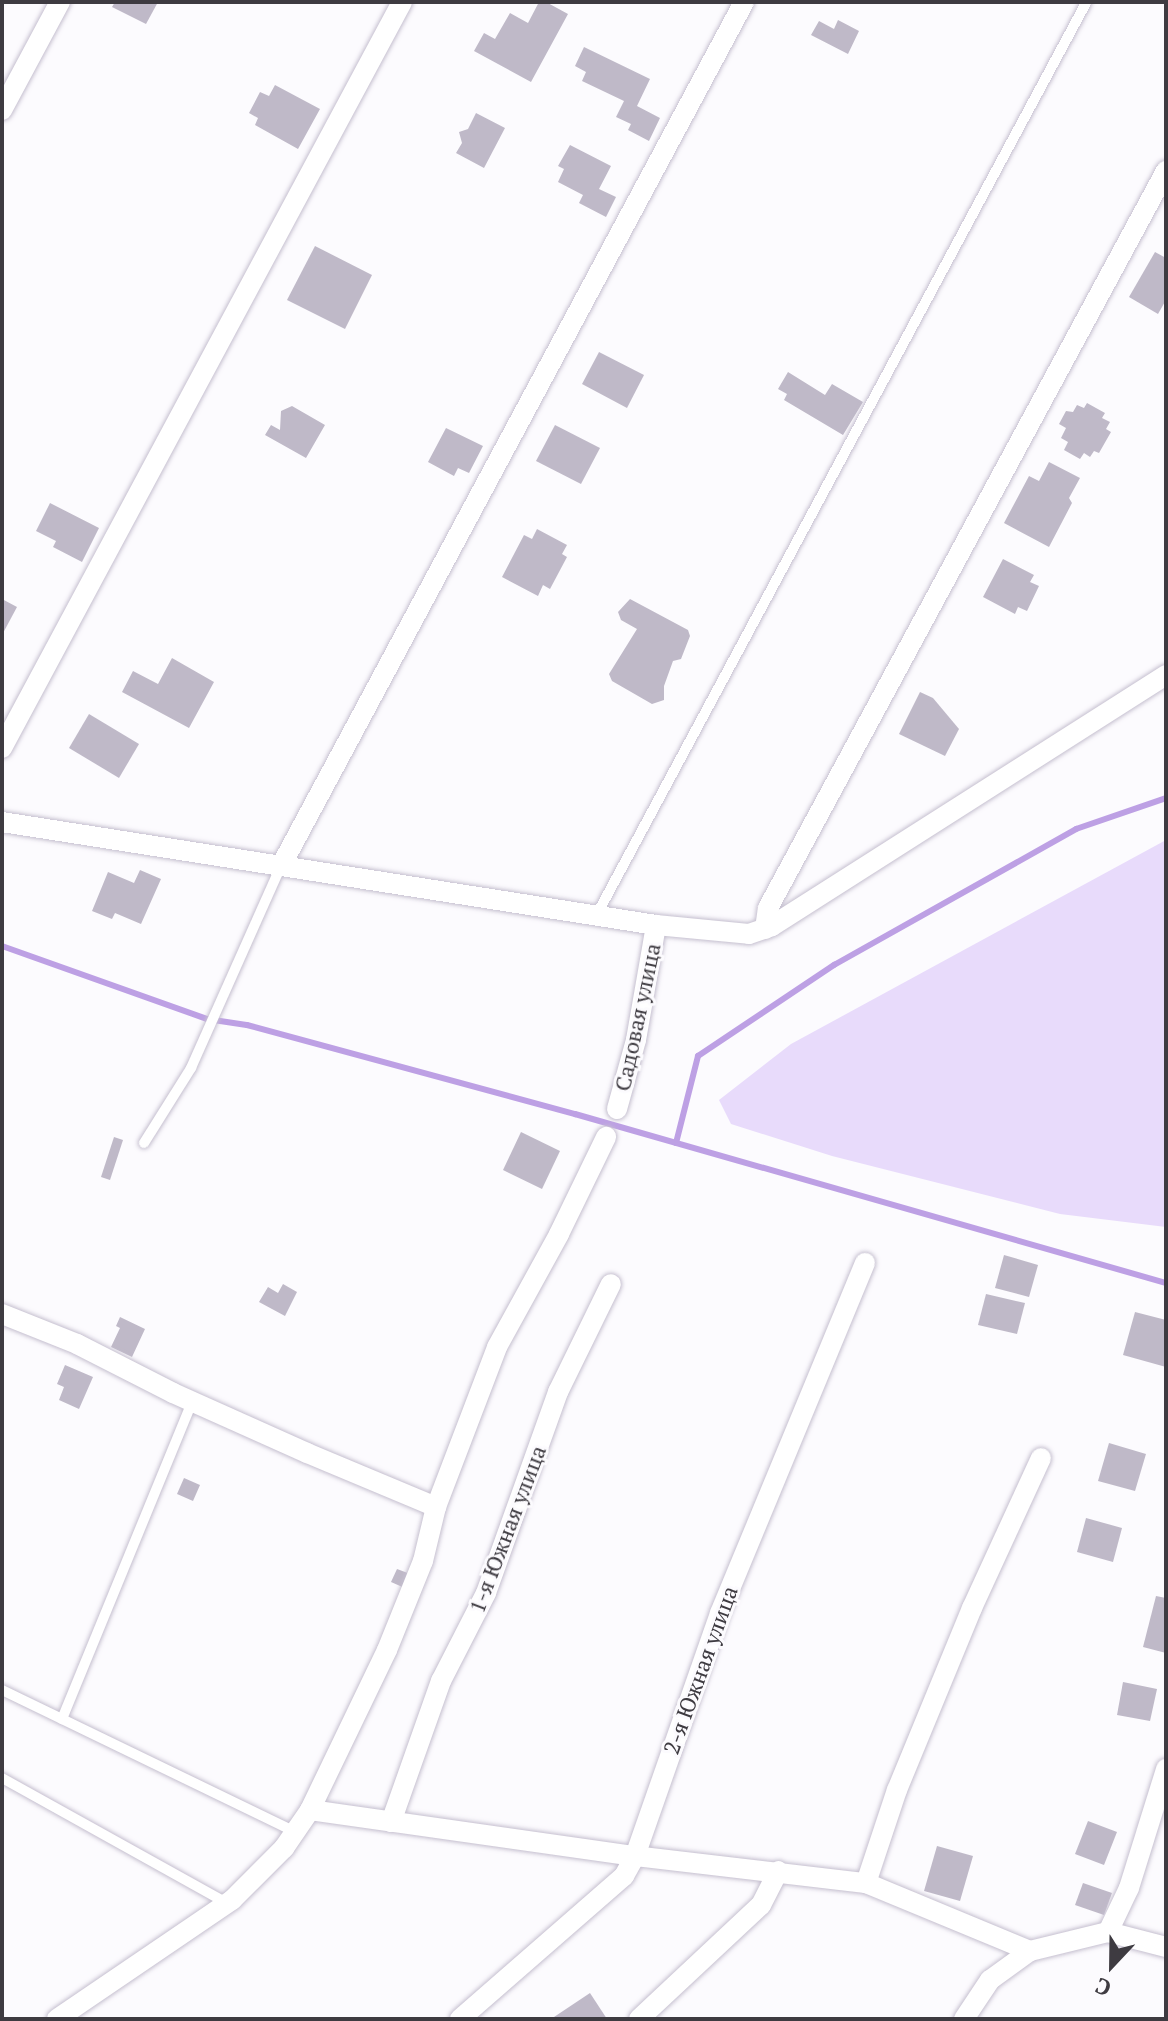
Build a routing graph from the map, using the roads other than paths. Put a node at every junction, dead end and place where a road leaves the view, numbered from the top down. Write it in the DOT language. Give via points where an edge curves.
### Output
graph roads {
  1 [pos="60,2"];
  2 [pos="402,2"];
  3 [pos="744,2"];
  4 [pos="1086,3"];
  5 [pos="2,110"];
  6 [pos="1166,171"];
  7 [pos="1166,675"];
  8 [pos="2,748"];
  9 [pos="2,822"];
  10 [pos="281,866"];
  11 [pos="596,916"];
  12 [pos="656,925"];
  13 [pos="765,929"];
  14 [pos="617,1109"];
  15 [pos="606,1137"];
  16 [pos="144,1143"];
  17 [pos="865,1263"];
  18 [pos="611,1284"];
  19 [pos="2,1314"];
  20 [pos="192,1402"];
  21 [pos="1041,1458"];
  22 [pos="436,1507"];
  23 [pos="2,1690"];
  24 [pos="62,1719"];
  25 [pos="1166,1769"];
  26 [pos="2,1778"];
  27 [pos="310,1810"];
  28 [pos="391,1822"];
  29 [pos="296,1832"];
  30 [pos="635,1856"];
  31 [pos="778,1871"];
  32 [pos="866,1883"];
  33 [pos="227,1903"];
  34 [pos="1108,1932"];
  35 [pos="1166,1947"];
  36 [pos="1030,1951"];
  37 [pos="57,2019"];
  38 [pos="460,2019"];
  39 [pos="639,2019"];
  40 [pos="964,2019"];
  1 -- 5 [label="street"];
  2 -- 8 [label="street"];
  3 -- 10 [label="street"];
  4 -- 11 [label="lane"];
  6 -- 13 [label="street" via="768,908"];
  7 -- 13 [label="street"];
  9 -- 10 [label="street"];
  10 -- 11 [label="street"];
  10 -- 16 [label="lane" via="191,1068"];
  11 -- 12 [label="street"];
  12 -- 13 [label="street" via="736,934"];
  12 -- 14 [label="street, Садовая улица" via="636,1040"];
  15 -- 22 [label="street" via="497,1347"];
  17 -- 30 [label="street, 2-я Южная улица" via="720,1613"];
  18 -- 28 [label="street, 1-я Южная улица" via="558,1392 486,1593 441,1681"];
  19 -- 20 [label="street" via="77,1344"];
  20 -- 22 [label="street"];
  20 -- 24 [label="lane"];
  21 -- 32 [label="street" via="931,1706"];
  22 -- 27 [label="street" via="423,1561 387,1650"];
  23 -- 24 [label="lane"];
  24 -- 29 [label="lane"];
  25 -- 34 [label="street" via="1129,1888"];
  26 -- 33 [label="lane"];
  27 -- 28 [label="street"];
  27 -- 29 [label="street"];
  28 -- 30 [label="street"];
  29 -- 33 [label="street"];
  30 -- 31 [label="street"];
  30 -- 38 [label="street, 2-я Южная улица" via="624,1876"];
  31 -- 32 [label="street"];
  31 -- 39 [label="street" via="761,1905"];
  32 -- 36 [label="street"];
  33 -- 37 [label="street"];
  34 -- 35 [label="street"];
  34 -- 36 [label="street"];
  36 -- 40 [label="street" via="990,1980"];
}
